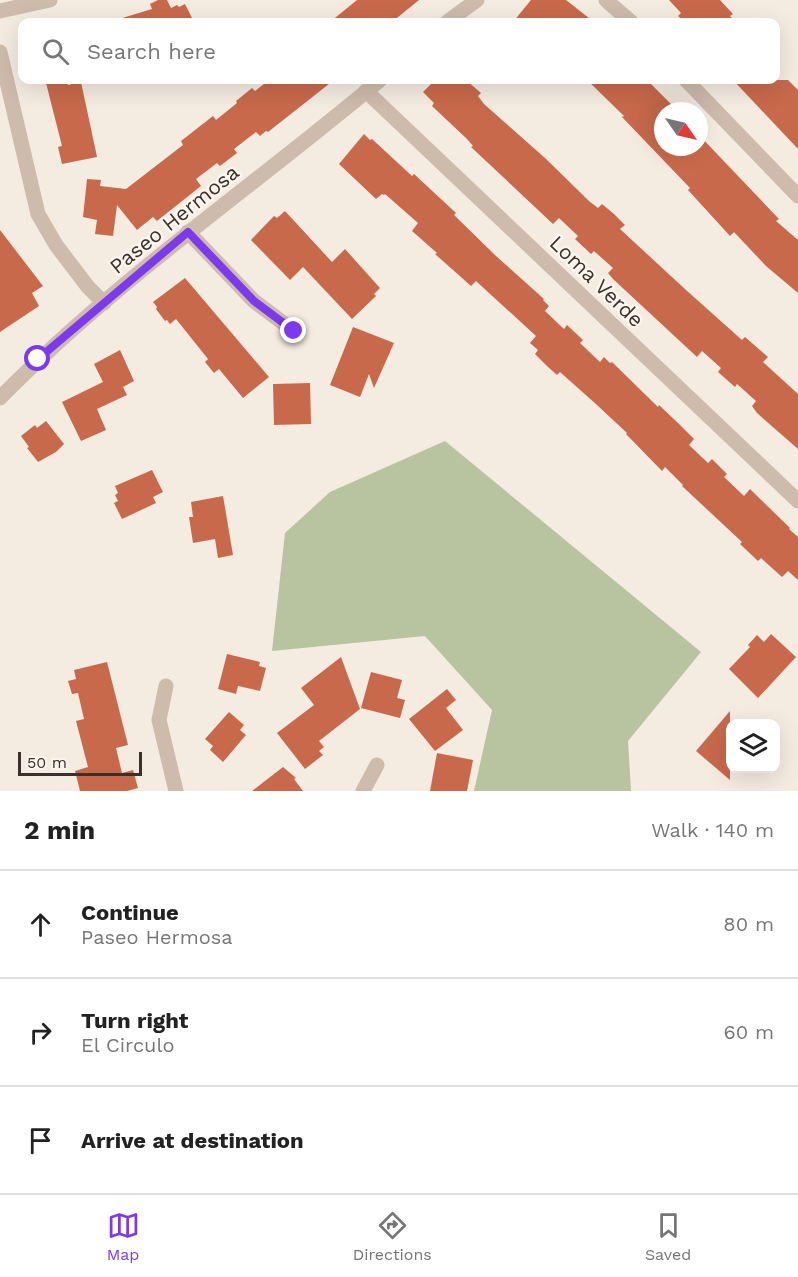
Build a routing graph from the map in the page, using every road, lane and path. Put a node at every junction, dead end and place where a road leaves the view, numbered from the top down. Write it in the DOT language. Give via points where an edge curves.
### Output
graph roads {
  1 [pos="50,0"];
  2 [pos="477,0"];
  3 [pos="606,0"];
  4 [pos="0,11"];
  5 [pos="452,18"];
  6 [pos="626,18"];
  7 [pos="0,52"];
  8 [pos="375,84"];
  9 [pos="690,84"];
  10 [pos="366,91"];
  11 [pos="798,196"];
  12 [pos="188,232"];
  13 [pos="104,303"];
  14 [pos="294,331"];
  15 [pos="0,398"];
  16 [pos="798,501"];
  17 [pos="166,686"];
  18 [pos="377,765"];
  19 [pos="176,791"];
  20 [pos="363,791"];
  1 -- 4 [label="street"];
  2 -- 5 [label="street"];
  3 -- 6 [label="street"];
  7 -- 13 [label="street" via="38,214 56,245"];
  8 -- 10 [label="street, Paseo Hermosa"];
  9 -- 11 [label="street"];
  10 -- 12 [label="street, Paseo Hermosa"];
  10 -- 16 [label="street, Loma Verde"];
  12 -- 13 [label="street, Paseo Hermosa"];
  12 -- 14 [label="street" via="254,301"];
  13 -- 15 [label="street, Paseo Hermosa" via="38,359"];
  17 -- 19 [label="street" via="159,720"];
  18 -- 20 [label="street"];
}
